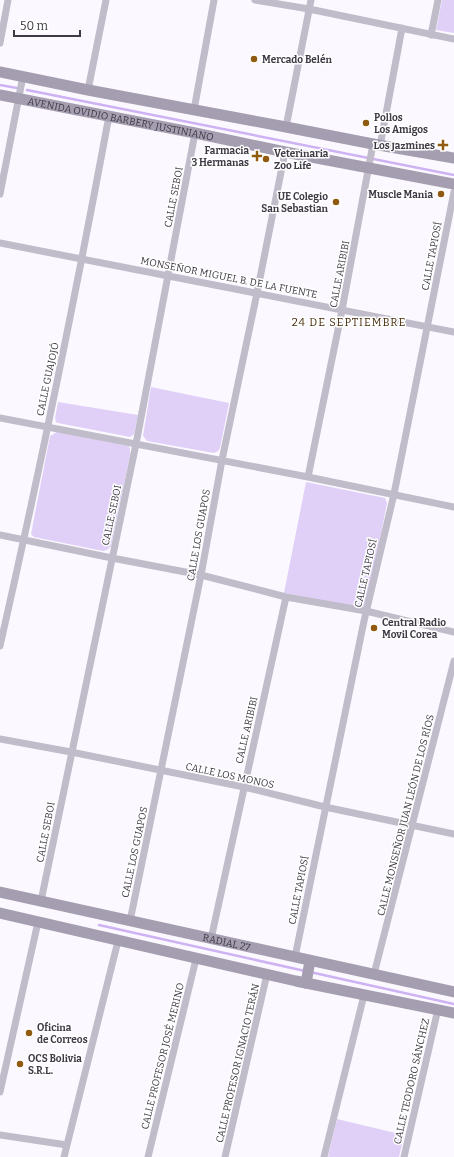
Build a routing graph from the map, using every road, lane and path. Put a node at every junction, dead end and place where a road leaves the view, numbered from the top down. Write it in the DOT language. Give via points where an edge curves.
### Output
graph roads {
  1 [pos="8,0"];
  2 [pos="106,0"];
  3 [pos="214,0"];
  4 [pos="255,0"];
  5 [pos="311,0"];
  6 [pos="438,0"];
  7 [pos="309,9"];
  8 [pos="402,28"];
  9 [pos="431,35"];
  10 [pos="454,39"];
  11 [pos="0,43"];
  12 [pos="0,72"];
  13 [pos="23,76"];
  14 [pos="88,90"];
  15 [pos="0,95"];
  16 [pos="18,98"];
  17 [pos="194,110"];
  18 [pos="108,116"];
  19 [pos="286,127"];
  20 [pos="196,133"];
  21 [pos="375,146"];
  22 [pos="285,152"];
  23 [pos="454,158"];
  24 [pos="369,165"];
  25 [pos="454,184"];
  26 [pos="454,192"];
  27 [pos="0,194"];
  28 [pos="0,243"];
  29 [pos="82,259"];
  30 [pos="168,275"];
  31 [pos="257,293"];
  32 [pos="342,310"];
  33 [pos="427,327"];
  34 [pos="454,332"];
  35 [pos="0,418"];
  36 [pos="47,426"];
  37 [pos="136,444"];
  38 [pos="222,460"];
  39 [pos="308,476"];
  40 [pos="394,494"];
  41 [pos="454,507"];
  42 [pos="0,535"];
  43 [pos="24,540"];
  44 [pos="112,558"];
  45 [pos="201,575"];
  46 [pos="286,597"];
  47 [pos="366,612"];
  48 [pos="454,632"];
  49 [pos="0,646"];
  50 [pos="454,661"];
  51 [pos="0,740"];
  52 [pos="71,752"];
  53 [pos="161,770"];
  54 [pos="244,788"];
  55 [pos="325,807"];
  56 [pos="413,825"];
  57 [pos="454,834"];
  58 [pos="0,892"];
  59 [pos="41,901"];
  60 [pos="0,914"];
  61 [pos="130,921"];
  62 [pos="38,922"];
  63 [pos="211,939"];
  64 [pos="118,940"];
  65 [pos="295,957"];
  66 [pos="196,959"];
  67 [pos="310,963"];
  68 [pos="267,974"];
  69 [pos="374,974"];
  70 [pos="306,980"];
  71 [pos="454,992"];
  72 [pos="364,995"];
  73 [pos="438,1010"];
  74 [pos="454,1013"];
  75 [pos="0,1092"];
  76 [pos="0,1135"];
  77 [pos="67,1145"];
  78 [pos="64,1157"];
  79 [pos="148,1157"];
  80 [pos="225,1157"];
  81 [pos="324,1157"];
  82 [pos="404,1157"];
  1 -- 11 [label="street"];
  2 -- 14 [label="street"];
  3 -- 17 [label="street"];
  4 -- 7 [label="street"];
  5 -- 7 [label="street"];
  6 -- 9 [label="street"];
  7 -- 8 [label="street"];
  7 -- 19 [label="street"];
  8 -- 9 [label="street"];
  8 -- 21 [label="street, CALLE ARIBIBI"];
  9 -- 10 [label="street"];
  12 -- 13 [label="street"];
  13 -- 14 [label="street"];
  13 -- 16 [label="street"];
  14 -- 17 [label="street"];
  15 -- 16 [label="street, AVENIDA OVIDIO BARBERY JUSTINIANO"];
  16 -- 18 [label="street, AVENIDA OVIDIO BARBERY JUSTINIANO"];
  16 -- 27 [label="street"];
  17 -- 19 [label="street"];
  18 -- 20 [label="street, AVENIDA OVIDIO BARBERY JUSTINIANO"];
  18 -- 29 [label="street, CALLE GUAJOJÓ"];
  19 -- 21 [label="street"];
  20 -- 22 [label="street, AVENIDA OVIDIO BARBERY JUSTINIANO"];
  20 -- 30 [label="street, CALLE SEBOI"];
  21 -- 23 [label="street"];
  21 -- 24 [label="street, CALLE ARIBIBI"];
  22 -- 24 [label="street, AVENIDA OVIDIO BARBERY JUSTINIANO"];
  22 -- 31 [label="street, CALLE LOS GUAPOS"];
  24 -- 25 [label="street, AVENIDA OVIDIO BARBERY JUSTINIANO"];
  24 -- 32 [label="street, CALLE ARIBIBI"];
  26 -- 33 [label="street, CALLE TAPIOSÍ"];
  28 -- 29 [label="street, MONSEÑOR MIGUEL B. DE LA FUENTE"];
  29 -- 30 [label="street, MONSEÑOR MIGUEL B. DE LA FUENTE"];
  29 -- 36 [label="street, CALLE GUAJOJÓ"];
  30 -- 31 [label="street, MONSEÑOR MIGUEL B. DE LA FUENTE"];
  30 -- 37 [label="street, CALLE SEBOI"];
  31 -- 32 [label="street, MONSEÑOR MIGUEL B. DE LA FUENTE"];
  31 -- 38 [label="street, CALLE LOS GUAPOS"];
  32 -- 33 [label="street, MONSEÑOR MIGUEL B. DE LA FUENTE"];
  32 -- 39 [label="street, CALLE ARIBIBI"];
  33 -- 34 [label="street, MONSEÑOR MIGUEL B. DE LA FUENTE"];
  33 -- 40 [label="street, CALLE TAPIOSÍ"];
  35 -- 36 [label="street"];
  36 -- 37 [label="street"];
  36 -- 43 [label="street, CALLE GUAJOJÓ"];
  37 -- 38 [label="street"];
  37 -- 44 [label="street, CALLE SEBOI"];
  38 -- 39 [label="street"];
  38 -- 45 [label="street, CALLE LOS GUAPOS"];
  39 -- 40 [label="street"];
  40 -- 41 [label="street"];
  40 -- 47 [label="street, CALLE TAPIOSÍ"];
  42 -- 43 [label="street"];
  43 -- 44 [label="street"];
  43 -- 49 [label="street, CALLE GUAJOJÓ"];
  44 -- 45 [label="street"];
  44 -- 52 [label="street, CALLE SEBOI"];
  45 -- 46 [label="street"];
  45 -- 53 [label="street, CALLE LOS GUAPOS"];
  46 -- 47 [label="street"];
  46 -- 54 [label="street, CALLE ARIBIBI"];
  47 -- 48 [label="street"];
  47 -- 55 [label="street, CALLE TAPIOSÍ"];
  50 -- 56 [label="street, CALLE MONSEÑOR JUAN LEÓN DE LOS RÍOS"];
  51 -- 52 [label="street, CALLE LOS MONOS"];
  52 -- 53 [label="street, CALLE LOS MONOS"];
  52 -- 59 [label="street, CALLE SEBOI"];
  53 -- 54 [label="street, CALLE LOS MONOS"];
  53 -- 61 [label="street, CALLE LOS GUAPOS"];
  54 -- 55 [label="street, CALLE LOS MONOS"];
  54 -- 63 [label="street, CALLE ARIBIBI"];
  55 -- 56 [label="street, CALLE LOS MONOS"];
  55 -- 65 [label="street, CALLE TAPIOSÍ"];
  56 -- 57 [label="street, CALLE LOS MONOS"];
  56 -- 69 [label="street, CALLE MONSEÑOR JUAN LEÓN DE LOS RÍOS"];
  58 -- 59 [label="street, RADIAL 27"];
  59 -- 61 [label="street, RADIAL 27"];
  60 -- 62 [label="street"];
  61 -- 63 [label="street, RADIAL 27"];
  62 -- 64 [label="street"];
  62 -- 75 [label="street"];
  63 -- 65 [label="street, RADIAL 27"];
  64 -- 66 [label="street"];
  64 -- 77 [label="street"];
  65 -- 67 [label="street, RADIAL 27"];
  66 -- 68 [label="street"];
  66 -- 79 [label="street, CALLE PROFESOR JOSÉ MERINO"];
  67 -- 69 [label="street, RADIAL 27"];
  67 -- 70 [label="street"];
  68 -- 70 [label="street"];
  68 -- 80 [label="street, CALLE PROFESOR IGNACIO TERÁN"];
  69 -- 71 [label="street, RADIAL 27"];
  70 -- 72 [label="street"];
  72 -- 73 [label="street"];
  72 -- 81 [label="street"];
  73 -- 74 [label="street"];
  73 -- 82 [label="street, CALLE TEODORO SÁNCHEZ"];
  76 -- 77 [label="street"];
  77 -- 78 [label="street"];
}
